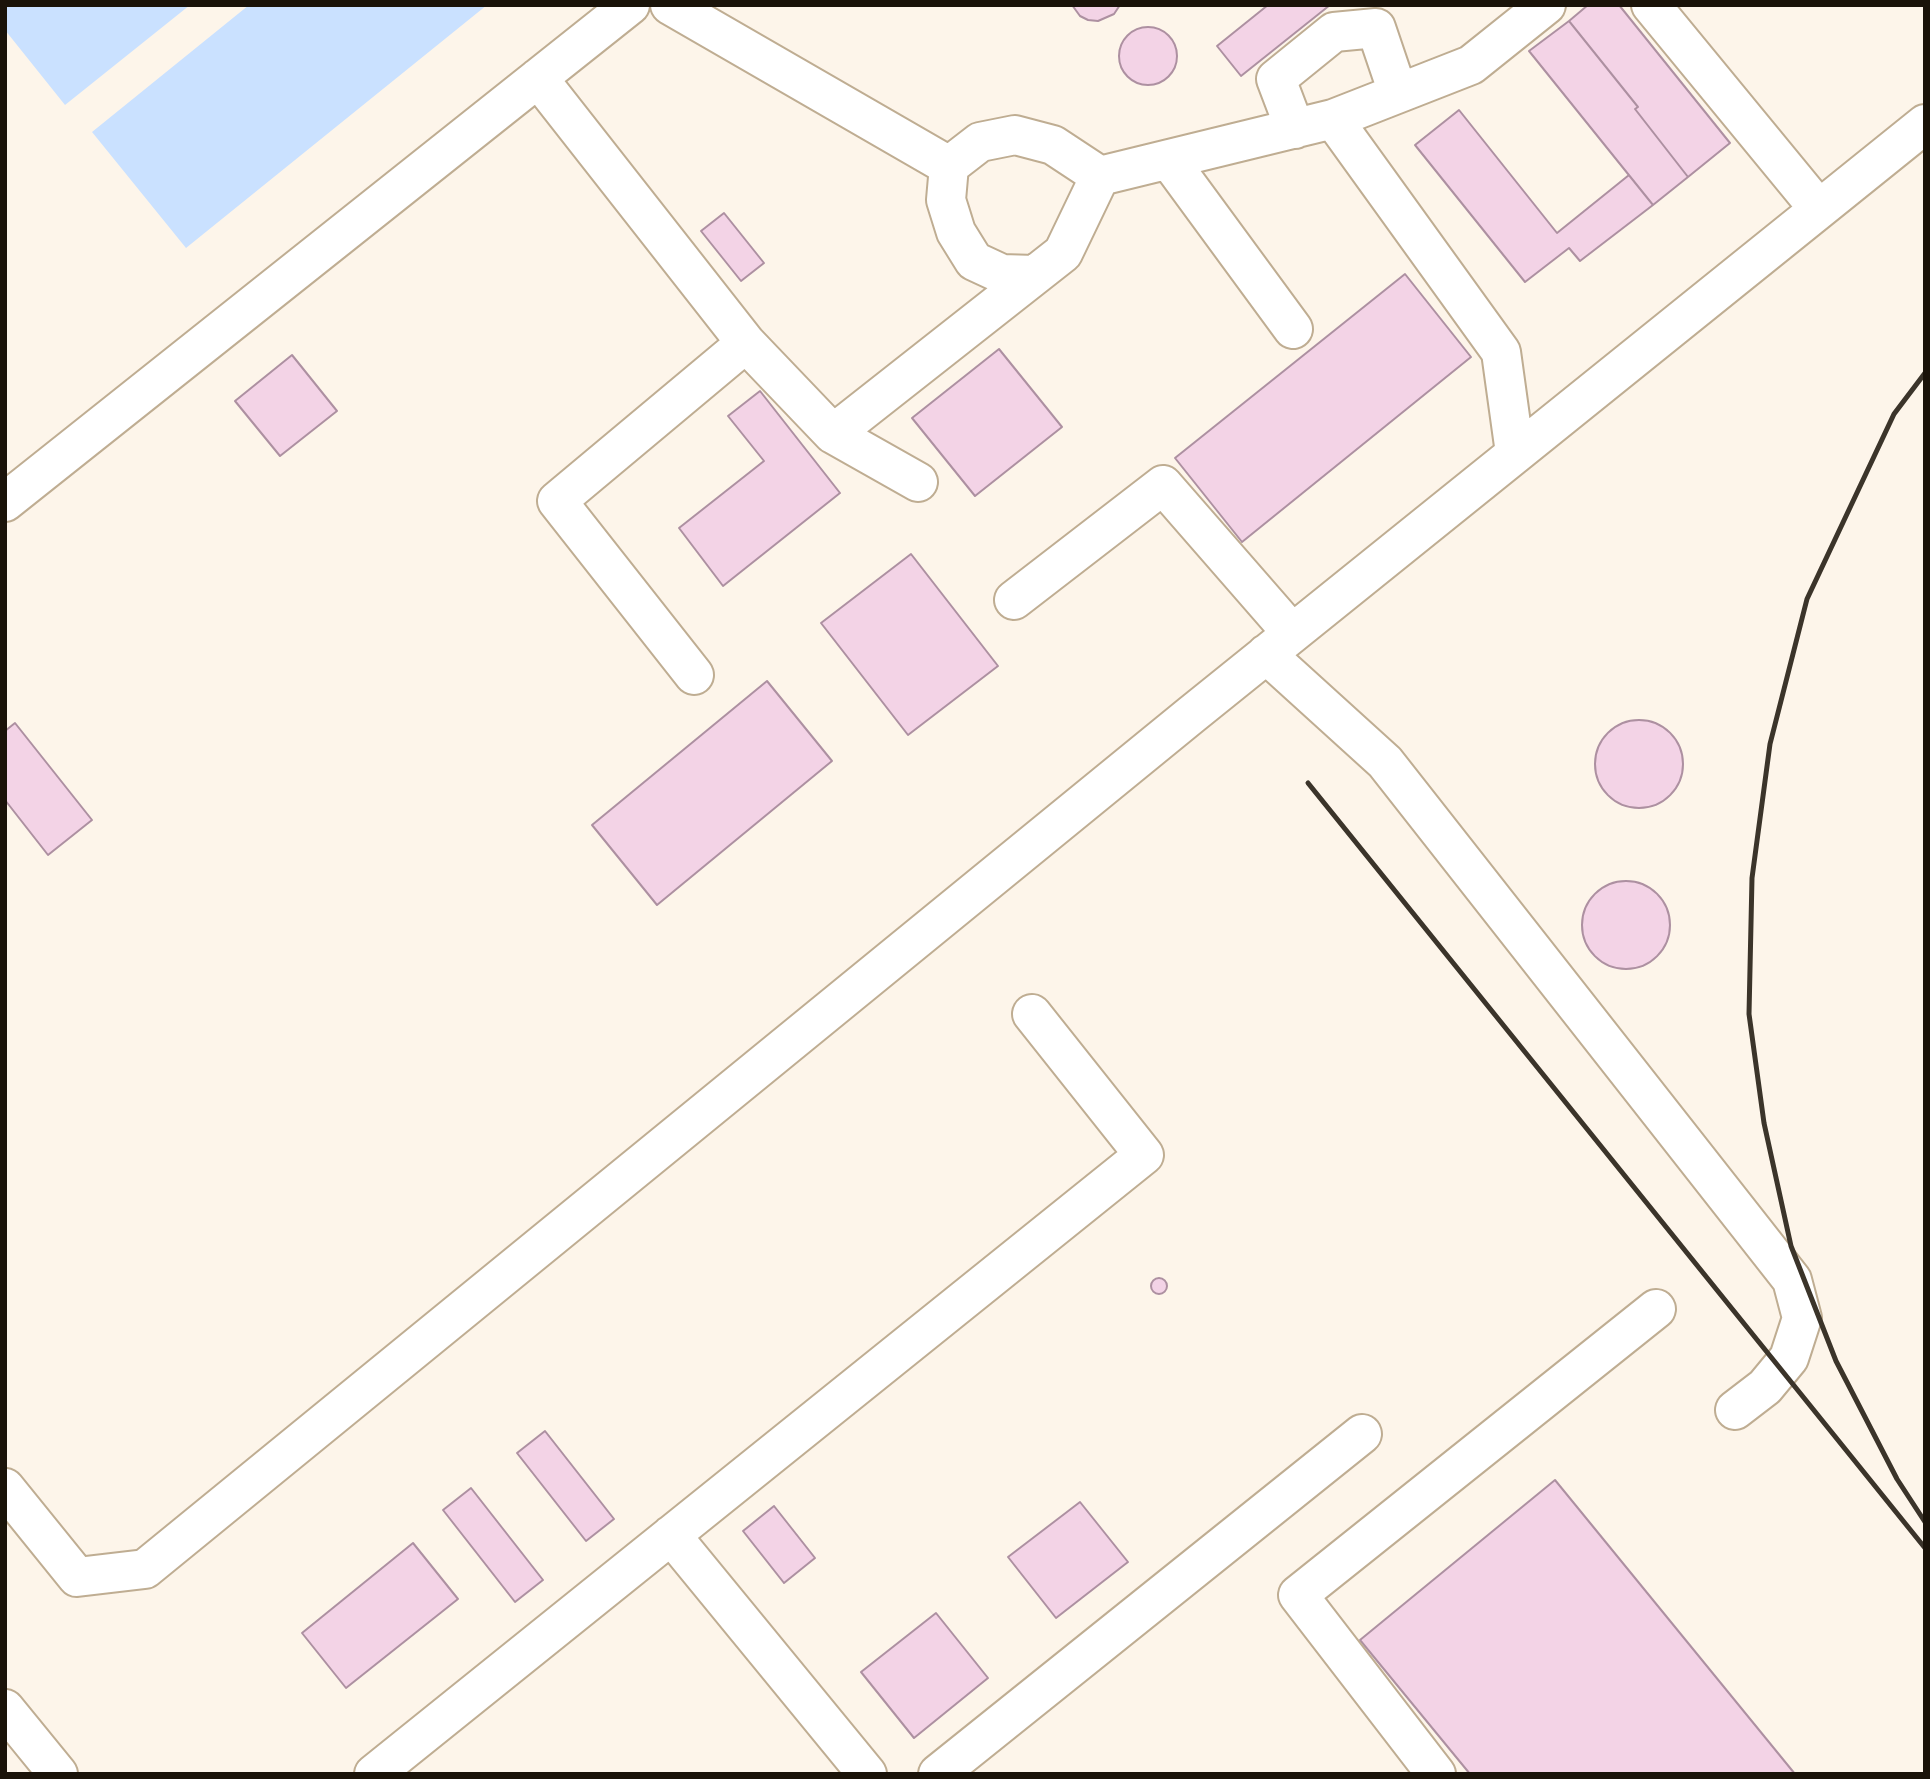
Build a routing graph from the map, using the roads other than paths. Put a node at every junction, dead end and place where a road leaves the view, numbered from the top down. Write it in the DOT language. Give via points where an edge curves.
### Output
graph roads {
  1 [pos="630,5"];
  2 [pos="670,5"];
  3 [pos="1546,5"];
  4 [pos="1651,5"];
  5 [pos="1383,16"];
  6 [pos="538,78"];
  7 [pos="1398,93"];
  8 [pos="1333,119"];
  9 [pos="1925,124"];
  10 [pos="1295,128"];
  11 [pos="1169,160"];
  12 [pos="949,166"];
  13 [pos="1100,176"];
  14 [pos="1818,208"];
  15 [pos="1035,275"];
  16 [pos="1293,329"];
  17 [pos="746,343"];
  18 [pos="833,434"];
  19 [pos="1516,453"];
  20 [pos="918,482"];
  21 [pos="5,502"];
  22 [pos="1014,600"];
  23 [pos="1279,644"];
  24 [pos="694,675"];
  25 [pos="1032,1014"];
  26 [pos="1656,1309"];
  27 [pos="1735,1410"];
  28 [pos="1363,1434"];
  29 [pos="5,1488"];
  30 [pos="671,1535"];
  31 [pos="5,1709"];
  32 [pos="392,1768"];
  33 [pos="58,1774"];
  34 [pos="867,1774"];
  35 [pos="938,1774"];
  36 [pos="1436,1774"];
  1 -- 6 [label="street"];
  2 -- 12 [label="street"];
  3 -- 7 [label="street" via="1471,65"];
  4 -- 14 [label="street"];
  5 -- 7 [label="street"];
  5 -- 10 [label="street" via="1334,32 1276,79"];
  6 -- 17 [label="street"];
  6 -- 21 [label="street"];
  7 -- 8 [label="street"];
  8 -- 10 [label="street"];
  8 -- 19 [label="street" via="1501,352"];
  9 -- 14 [label="street"];
  10 -- 11 [label="street"];
  11 -- 13 [label="street"];
  11 -- 16 [label="street"];
  12 -- 13 [label="street" via="980,142 1015,135 1053,145"];
  12 -- 15 [label="street" via="946,200 956,232 974,261 1002,274"];
  13 -- 15 [label="street" via="1063,253"];
  14 -- 19 [label="street"];
  15 -- 18 [label="street"];
  17 -- 18 [label="street"];
  17 -- 24 [label="street" via="556,501"];
  18 -- 20 [label="street"];
  19 -- 23 [label="street"];
  22 -- 23 [label="street" via="1164,485"];
  23 -- 27 [label="street" via="1385,762 1792,1280 1802,1318 1789,1358 1765,1387"];
  23 -- 29 [label="street" via="145,1569 76,1577"];
  25 -- 30 [label="street" via="1144,1155"];
  26 -- 36 [label="street" via="1298,1595"];
  28 -- 35 [label="street"];
  30 -- 32 [label="street"];
  30 -- 34 [label="street"];
  31 -- 33 [label="street"];
}
